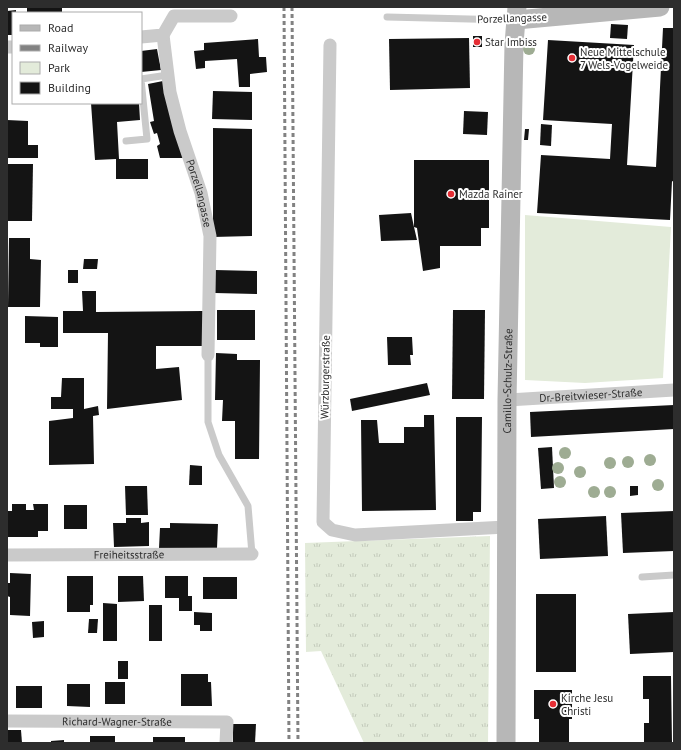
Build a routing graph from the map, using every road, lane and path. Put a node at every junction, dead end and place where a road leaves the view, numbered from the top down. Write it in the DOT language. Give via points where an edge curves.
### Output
graph roads {
  1 [pos="660,7"];
  2 [pos="174,11"];
  3 [pos="516,13"];
  4 [pos="231,16"];
  5 [pos="387,17"];
  6 [pos="163,35"];
  7 [pos="142,37"];
  8 [pos="330,45"];
  9 [pos="168,75"];
  10 [pos="142,79"];
  11 [pos="142,89"];
  12 [pos="126,141"];
  13 [pos="208,355"];
  14 [pos="674,390"];
  15 [pos="507,400"];
  16 [pos="506,527"];
  17 [pos="252,554"];
  18 [pos="7,555"];
  19 [pos="674,575"];
  20 [pos="642,576"];
  21 [pos="7,721"];
  22 [pos="226,743"];
  23 [pos="506,743"];
  1 -- 3 [label="street, Porzellangasse"];
  2 -- 4 [label="street"];
  2 -- 6 [label="street"];
  3 -- 5 [label="lane, Porzellangasse"];
  3 -- 15 [label="street, Camillo-Schulz-Straße"];
  6 -- 7 [label="street"];
  6 -- 9 [label="street, Porzellangasse"];
  8 -- 16 [label="street, Würzburgerstraße" via="323,522 332,530 355,535"];
  9 -- 10 [label="lane"];
  9 -- 13 [label="street, Porzellangasse" via="180,131 201,193 210,236"];
  11 -- 12 [label="lane" via="147,139"];
  13 -- 17 [label="lane" via="208,422 219,455 248,506"];
  14 -- 15 [label="street, Dr.-Breitwieser-Straße"];
  15 -- 16 [label="street, Camillo-Schulz-Straße"];
  16 -- 23 [label="street, Camillo-Schulz-Straße"];
  17 -- 18 [label="street, Freiheitsstraße"];
  19 -- 20 [label="lane"];
  21 -- 22 [label="street, Richard-Wagner-Straße" via="227,722"];
}
